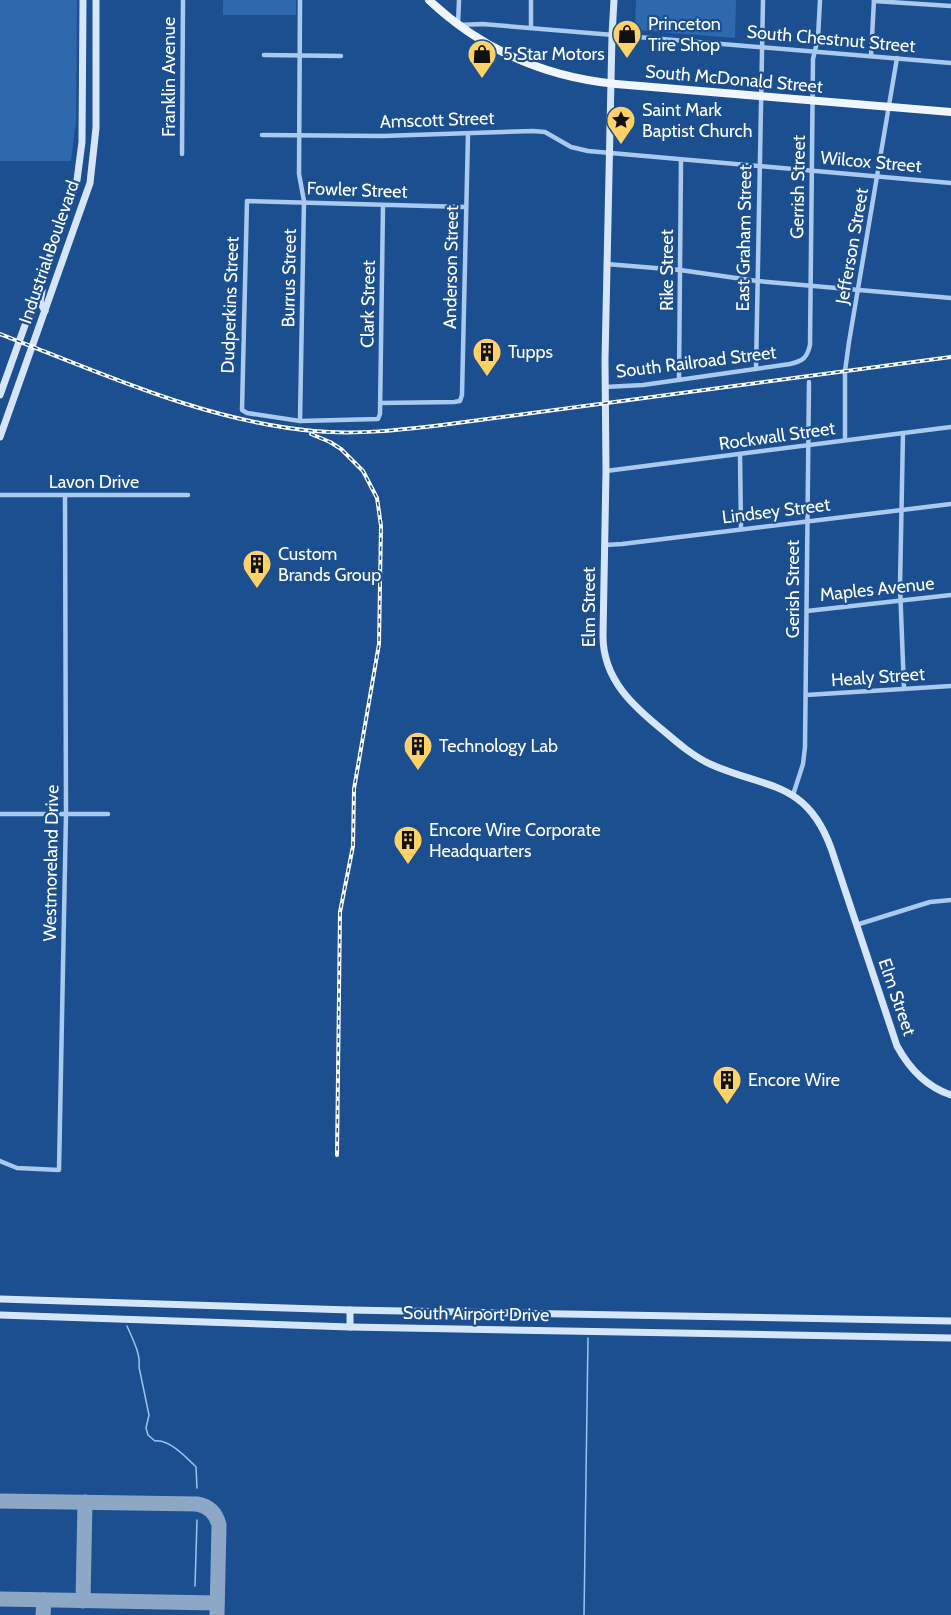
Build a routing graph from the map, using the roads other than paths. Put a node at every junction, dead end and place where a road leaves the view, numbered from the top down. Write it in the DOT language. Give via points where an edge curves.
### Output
graph roads {
  1 [pos="83,0"];
  2 [pos="96,0"];
  3 [pos="183,0"];
  4 [pos="300,0"];
  5 [pos="429,0"];
  6 [pos="459,0"];
  7 [pos="531,0"];
  8 [pos="614,0"];
  9 [pos="763,0"];
  10 [pos="820,0"];
  11 [pos="874,1"];
  12 [pos="951,6"];
  13 [pos="83,9"];
  14 [pos="96,9"];
  15 [pos="458,25"];
  16 [pos="83,27"];
  17 [pos="96,27"];
  18 [pos="531,28"];
  19 [pos="612,35"];
  20 [pos="762,47"];
  21 [pos="815,52"];
  22 [pos="264,55"];
  23 [pos="299,55"];
  24 [pos="340,56"];
  25 [pos="871,56"];
  26 [pos="897,58"];
  27 [pos="951,63"];
  28 [pos="610,83"];
  29 [pos="761,96"];
  30 [pos="812,100"];
  31 [pos="889,107"];
  32 [pos="951,112"];
  33 [pos="468,134"];
  34 [pos="262,135"];
  35 [pos="299,135"];
  36 [pos="182,154"];
  37 [pos="609,154"];
  38 [pos="681,160"];
  39 [pos="759,166"];
  40 [pos="812,170"];
  41 [pos="878,176"];
  42 [pos="951,183"];
  43 [pos="247,201"];
  44 [pos="304,201"];
  45 [pos="383,205"];
  46 [pos="465,207"];
  47 [pos="48,262"];
  48 [pos="62,264"];
  49 [pos="606,264"];
  50 [pos="680,270"];
  51 [pos="757,281"];
  52 [pos="810,285"];
  53 [pos="858,289"];
  54 [pos="951,298"];
  55 [pos="45,311"];
  56 [pos="790,364"];
  57 [pos="756,369"];
  58 [pos="679,380"];
  59 [pos="809,382"];
  60 [pos="604,387"];
  61 [pos="0,395"];
  62 [pos="380,403"];
  63 [pos="300,421"];
  64 [pos="951,427"];
  65 [pos="903,433"];
  66 [pos="0,437"];
  67 [pos="845,440"];
  68 [pos="808,445"];
  69 [pos="740,454"];
  70 [pos="606,471"];
  71 [pos="0,495"];
  72 [pos="65,495"];
  73 [pos="188,495"];
  74 [pos="951,504"];
  75 [pos="902,510"];
  76 [pos="808,521"];
  77 [pos="741,528"];
  78 [pos="605,545"];
  79 [pos="951,594"];
  80 [pos="901,600"];
  81 [pos="807,611"];
  82 [pos="951,686"];
  83 [pos="904,689"];
  84 [pos="806,695"];
  85 [pos="793,795"];
  86 [pos="0,814"];
  87 [pos="66,814"];
  88 [pos="108,814"];
  89 [pos="951,900"];
  90 [pos="856,925"];
  91 [pos="951,1095"];
  92 [pos="0,1161"];
  93 [pos="0,1299"];
  94 [pos="350,1310"];
  95 [pos="0,1315"];
  96 [pos="951,1321"];
  97 [pos="350,1327"];
  98 [pos="951,1338"];
  1 -- 13 [label="main road, Industrial Boulevard"];
  2 -- 14 [label="main road, Industrial Boulevard"];
  3 -- 36 [label="street, Franklin Avenue"];
  4 -- 23 [label="street, Burrus Street"];
  5 -- 15 [label="main road, South McDonald Street"];
  6 -- 15 [label="street"];
  7 -- 18 [label="street"];
  8 -- 19 [label="main road, Elm Street"];
  9 -- 20 [label="street, East Graham Street"];
  10 -- 21 [label="street, Gerrish Street"];
  11 -- 12 [label="street"];
  11 -- 25 [label="street"];
  13 -- 14 [label="main road"];
  13 -- 16 [label="main road, Industrial Boulevard"];
  14 -- 17 [label="main road, Industrial Boulevard"];
  15 -- 18 [label="street, South Chestnut Street"];
  15 -- 28 [label="main road, South McDonald Street" via="525,63 567,76"];
  16 -- 17 [label="main road"];
  16 -- 47 [label="main road, Industrial Boulevard" via="81,160 71,201"];
  17 -- 48 [label="main road, Industrial Boulevard" via="94,162 86,199"];
  18 -- 19 [label="street, South Chestnut Street"];
  19 -- 20 [label="street, South Chestnut Street"];
  19 -- 28 [label="main road, Elm Street"];
  20 -- 21 [label="street, South Chestnut Street"];
  20 -- 29 [label="street, East Graham Street"];
  21 -- 25 [label="street, South Chestnut Street"];
  21 -- 30 [label="street, Gerrish Street"];
  22 -- 23 [label="street"];
  23 -- 24 [label="street"];
  23 -- 35 [label="street, Burrus Street"];
  25 -- 26 [label="street, South Chestnut Street"];
  26 -- 27 [label="street, South Chestnut Street"];
  26 -- 31 [label="street, Jefferson Street"];
  28 -- 29 [label="main road, South McDonald Street"];
  28 -- 37 [label="main road, Elm Street"];
  29 -- 30 [label="main road, South McDonald Street"];
  29 -- 39 [label="street, East Graham Street"];
  30 -- 31 [label="main road, South McDonald Street"];
  30 -- 40 [label="street, Gerrish Street"];
  31 -- 32 [label="main road, South McDonald Street"];
  31 -- 41 [label="street, Jefferson Street"];
  33 -- 35 [label="street, Amscott Street"];
  33 -- 37 [label="street, Amscott Street" via="545,132 571,147"];
  33 -- 46 [label="street, Anderson Street"];
  34 -- 35 [label="street, Amscott Street"];
  35 -- 44 [label="street, Burrus Street"];
  37 -- 38 [label="street, Wilcox Street"];
  37 -- 49 [label="main road, Elm Street"];
  38 -- 39 [label="street, Wilcox Street"];
  38 -- 50 [label="street, Rike Street"];
  39 -- 40 [label="street, Wilcox Street"];
  39 -- 51 [label="street, East Graham Street"];
  40 -- 41 [label="street, Wilcox Street"];
  40 -- 52 [label="street, Gerrish Street"];
  41 -- 42 [label="street, Wilcox Street"];
  41 -- 53 [label="street, Jefferson Street"];
  43 -- 44 [label="street, Fowler Street"];
  43 -- 63 [label="street, Dudperkins Street" via="242,410"];
  44 -- 45 [label="street, Fowler Street"];
  44 -- 63 [label="street, Burrus Street"];
  45 -- 46 [label="street, Fowler Street"];
  45 -- 62 [label="street, Clark Street"];
  46 -- 62 [label="street, Anderson Street" via="460,401"];
  47 -- 48 [label="main road"];
  47 -- 55 [label="main road" via="40,302"];
  47 -- 61 [label="main road, Industrial Boulevard"];
  48 -- 55 [label="main road, Industrial Boulevard"];
  49 -- 50 [label="street"];
  49 -- 60 [label="main road, Elm Street"];
  50 -- 51 [label="street"];
  50 -- 58 [label="street, Rike Street"];
  51 -- 52 [label="street"];
  51 -- 57 [label="street, East Graham Street"];
  52 -- 53 [label="street"];
  52 -- 56 [label="street, Gerrish Street" via="808,354"];
  53 -- 54 [label="street"];
  53 -- 67 [label="street, Jefferson Street" via="845,371"];
  55 -- 66 [label="main road, Industrial Boulevard"];
  56 -- 57 [label="street, South Railroad Street"];
  57 -- 58 [label="street, South Railroad Street"];
  58 -- 60 [label="street, South Railroad Street"];
  59 -- 68 [label="street, Gerish Street"];
  60 -- 70 [label="main road, Elm Street"];
  62 -- 63 [label="street" via="378,419"];
  64 -- 65 [label="street, Rockwall Street"];
  65 -- 67 [label="street, Rockwall Street"];
  65 -- 75 [label="street"];
  67 -- 68 [label="street, Rockwall Street"];
  68 -- 69 [label="street, Rockwall Street"];
  68 -- 76 [label="street, Gerish Street"];
  69 -- 70 [label="street, Rockwall Street"];
  69 -- 77 [label="street"];
  70 -- 78 [label="main road, Elm Street"];
  71 -- 72 [label="street, Lavon Drive"];
  72 -- 73 [label="street, Lavon Drive"];
  72 -- 87 [label="street, Westmoreland Drive"];
  74 -- 75 [label="street, Lindsey Street"];
  75 -- 76 [label="street, Lindsey Street"];
  75 -- 80 [label="street"];
  76 -- 77 [label="street, Lindsey Street"];
  76 -- 81 [label="street, Gerish Street"];
  77 -- 78 [label="street, Lindsey Street"];
  78 -- 85 [label="main road, Elm Street" via="603,650 611,675 626,699 696,757"];
  79 -- 80 [label="street, Maples Avenue"];
  80 -- 81 [label="street, Maples Avenue"];
  80 -- 83 [label="street"];
  81 -- 84 [label="street, Gerish Street"];
  82 -- 83 [label="street, Healy Street"];
  83 -- 84 [label="street, Healy Street"];
  84 -- 85 [label="street, Gerish Street" via="804,756"];
  85 -- 90 [label="main road, Elm Street" via="807,806 825,831"];
  86 -- 87 [label="street"];
  87 -- 88 [label="street"];
  87 -- 92 [label="street, Westmoreland Drive" via="59,1170 17,1168"];
  89 -- 90 [label="street" via="930,902"];
  90 -- 91 [label="main road, Elm Street" via="901,1053 923,1079"];
  93 -- 94 [label="main road, South Airport Drive"];
  94 -- 96 [label="main road, South Airport Drive"];
  94 -- 97 [label="main road"];
  95 -- 97 [label="main road, South Airport Drive"];
  97 -- 98 [label="main road, South Airport Drive"];
}
